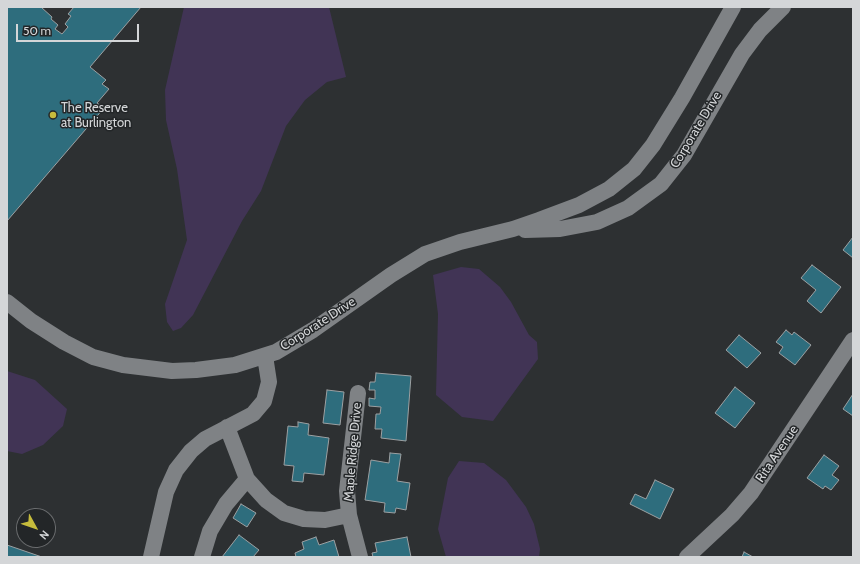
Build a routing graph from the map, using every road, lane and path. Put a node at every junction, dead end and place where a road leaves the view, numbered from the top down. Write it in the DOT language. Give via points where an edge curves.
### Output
graph roads {
  1 [pos="733,7"];
  2 [pos="739,7"];
  3 [pos="783,7"];
  4 [pos="712,43"];
  5 [pos="513,229"];
  6 [pos="7,302"];
  7 [pos="853,340"];
  8 [pos="265,356"];
  9 [pos="358,393"];
  10 [pos="227,428"];
  11 [pos="248,479"];
  12 [pos="349,515"];
  13 [pos="151,557"];
  14 [pos="202,557"];
  15 [pos="360,557"];
  16 [pos="687,557"];
  1 -- 4 [label="street, Corporate Drive"];
  2 -- 4 [label="street, Corporate Drive"];
  3 -- 5 [label="street, Corporate Drive" via="752,40 733,67 684,155 661,184 649,194 628,208 588,224 560,229"];
  4 -- 5 [label="street, Corporate Drive" via="667,125 634,169 592,199"];
  5 -- 8 [label="street, Corporate Drive" via="460,242 414,260 313,330"];
  6 -- 8 [label="street, Corporate Drive" via="64,342 93,356 123,365 165,371 196,370 235,365"];
  7 -- 16 [label="street, Rita Avenue" via="751,493 732,515"];
  8 -- 10 [label="street" via="269,382 264,401 253,414"];
  9 -- 12 [label="street, Maple Ridge Drive" via="347,491"];
  10 -- 11 [label="street"];
  10 -- 13 [label="street" via="198,445 176,470 166,492"];
  11 -- 12 [label="street" via="266,500 284,513 304,519 325,520"];
  11 -- 14 [label="street" via="226,504 210,531"];
  12 -- 15 [label="street, Maple Ridge Drive"];
}
